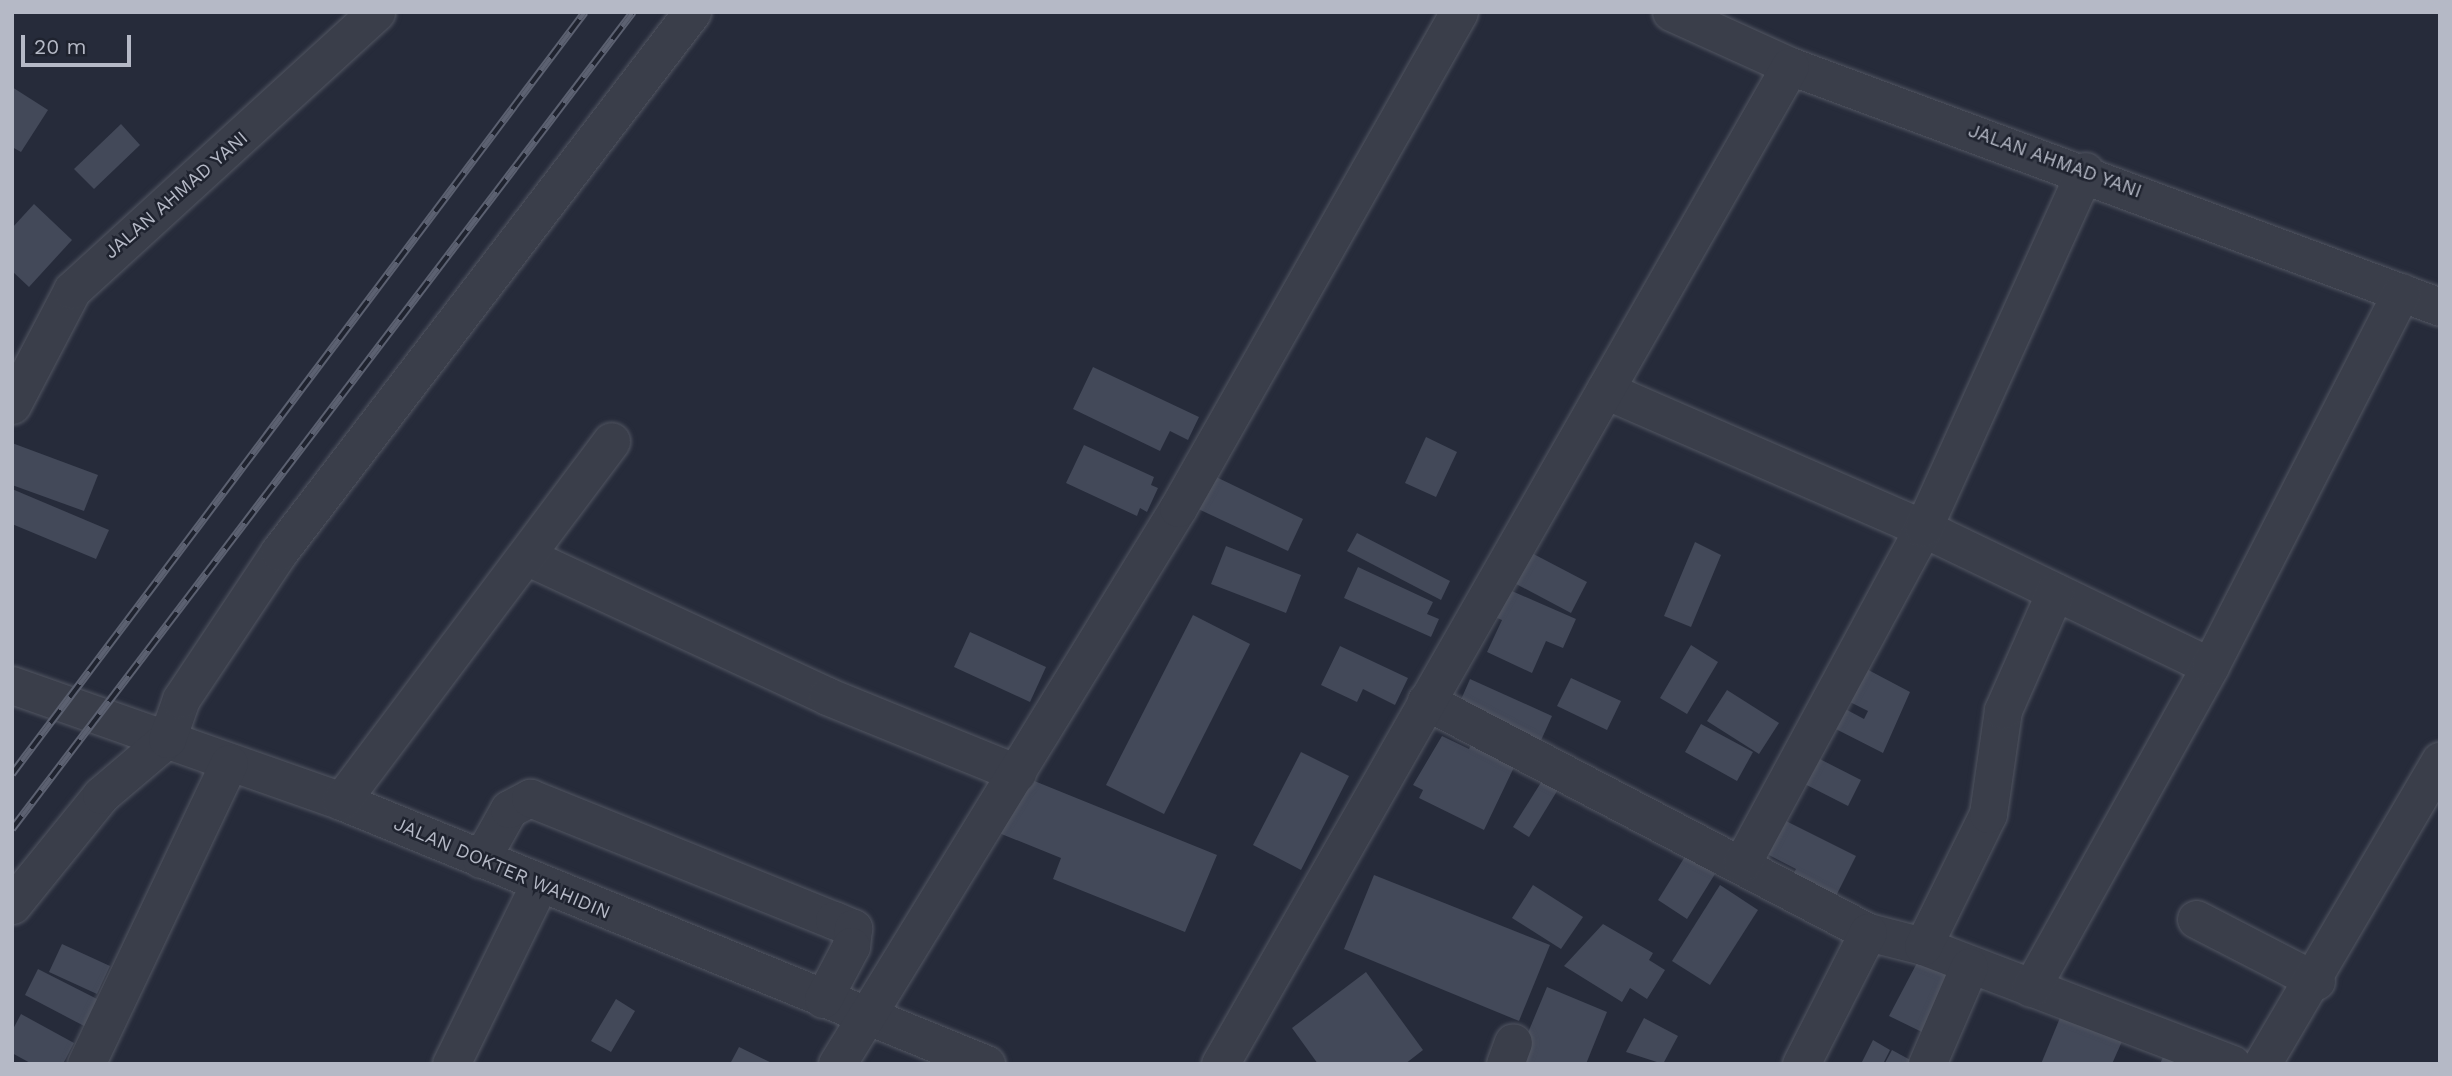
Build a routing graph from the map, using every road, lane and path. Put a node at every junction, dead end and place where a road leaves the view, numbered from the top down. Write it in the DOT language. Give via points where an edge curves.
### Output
graph roads {
  1 [pos="376,12"];
  2 [pos="692,12"];
  3 [pos="1460,12"];
  4 [pos="1671,12"];
  5 [pos="1790,66"];
  6 [pos="2085,171"];
  7 [pos="2401,292"];
  8 [pos="2440,307"];
  9 [pos="1605,390"];
  10 [pos="12,405"];
  11 [pos="611,441"];
  12 [pos="1923,528"];
  13 [pos="528,557"];
  14 [pos="2055,592"];
  15 [pos="2210,666"];
  16 [pos="12,685"];
  17 [pos="1426,701"];
  18 [pos="167,739"];
  19 [pos="2440,760"];
  20 [pos="229,763"];
  21 [pos="1017,773"];
  22 [pos="341,801"];
  23 [pos="481,859"];
  24 [pos="1742,863"];
  25 [pos="538,884"];
  26 [pos="12,905"];
  27 [pos="2196,919"];
  28 [pos="1868,932"];
  29 [pos="1923,946"];
  30 [pos="1969,967"];
  31 [pos="2316,981"];
  32 [pos="2031,988"];
  33 [pos="823,999"];
  34 [pos="864,1016"];
  35 [pos="86,1064"];
  36 [pos="451,1064"];
  37 [pos="837,1064"];
  38 [pos="986,1064"];
  39 [pos="1220,1064"];
  40 [pos="1801,1064"];
  41 [pos="1927,1064"];
  42 [pos="2232,1064"];
  43 [pos="2262,1064"];
  1 -- 10 [label="street, JALAN AHMAD YANI" via="72,290"];
  2 -- 18 [label="street" via="279,552 181,699"];
  3 -- 21 [label="street" via="1178,508"];
  4 -- 5 [label="street, JALAN AHMAD YANI"];
  5 -- 6 [label="street, JALAN AHMAD YANI"];
  5 -- 9 [label="street"];
  6 -- 7 [label="street, JALAN AHMAD YANI"];
  6 -- 12 [label="street"];
  7 -- 8 [label="street, JALAN AHMAD YANI"];
  7 -- 15 [label="street"];
  9 -- 12 [label="street"];
  9 -- 17 [label="street"];
  11 -- 13 [label="street"];
  12 -- 14 [label="street"];
  12 -- 24 [label="street"];
  13 -- 21 [label="street" via="827,696"];
  13 -- 22 [label="street"];
  14 -- 15 [label="street"];
  14 -- 29 [label="street" via="2003,710 1988,814"];
  15 -- 32 [label="street"];
  16 -- 18 [label="street, JALAN DOKTER WAHIDIN"];
  17 -- 24 [label="street"];
  17 -- 39 [label="street"];
  18 -- 20 [label="street, JALAN DOKTER WAHIDIN"];
  18 -- 26 [label="street" via="100,795"];
  19 -- 31 [label="street"];
  20 -- 22 [label="street, JALAN DOKTER WAHIDIN"];
  20 -- 35 [label="street"];
  21 -- 34 [label="street"];
  22 -- 23 [label="street, JALAN DOKTER WAHIDIN"];
  23 -- 25 [label="street, JALAN DOKTER WAHIDIN"];
  23 -- 33 [label="street" via="509,808 530,798 834,920 853,928 851,946"];
  24 -- 28 [label="street"];
  25 -- 33 [label="street, JALAN DOKTER WAHIDIN"];
  25 -- 36 [label="street"];
  27 -- 31 [label="street"];
  28 -- 29 [label="street"];
  28 -- 40 [label="street"];
  29 -- 30 [label="street"];
  30 -- 32 [label="street"];
  30 -- 41 [label="street"];
  31 -- 43 [label="street"];
  32 -- 42 [label="street"];
  33 -- 34 [label="street, JALAN DOKTER WAHIDIN"];
  34 -- 37 [label="street"];
  34 -- 38 [label="street, JALAN DOKTER WAHIDIN"];
}
